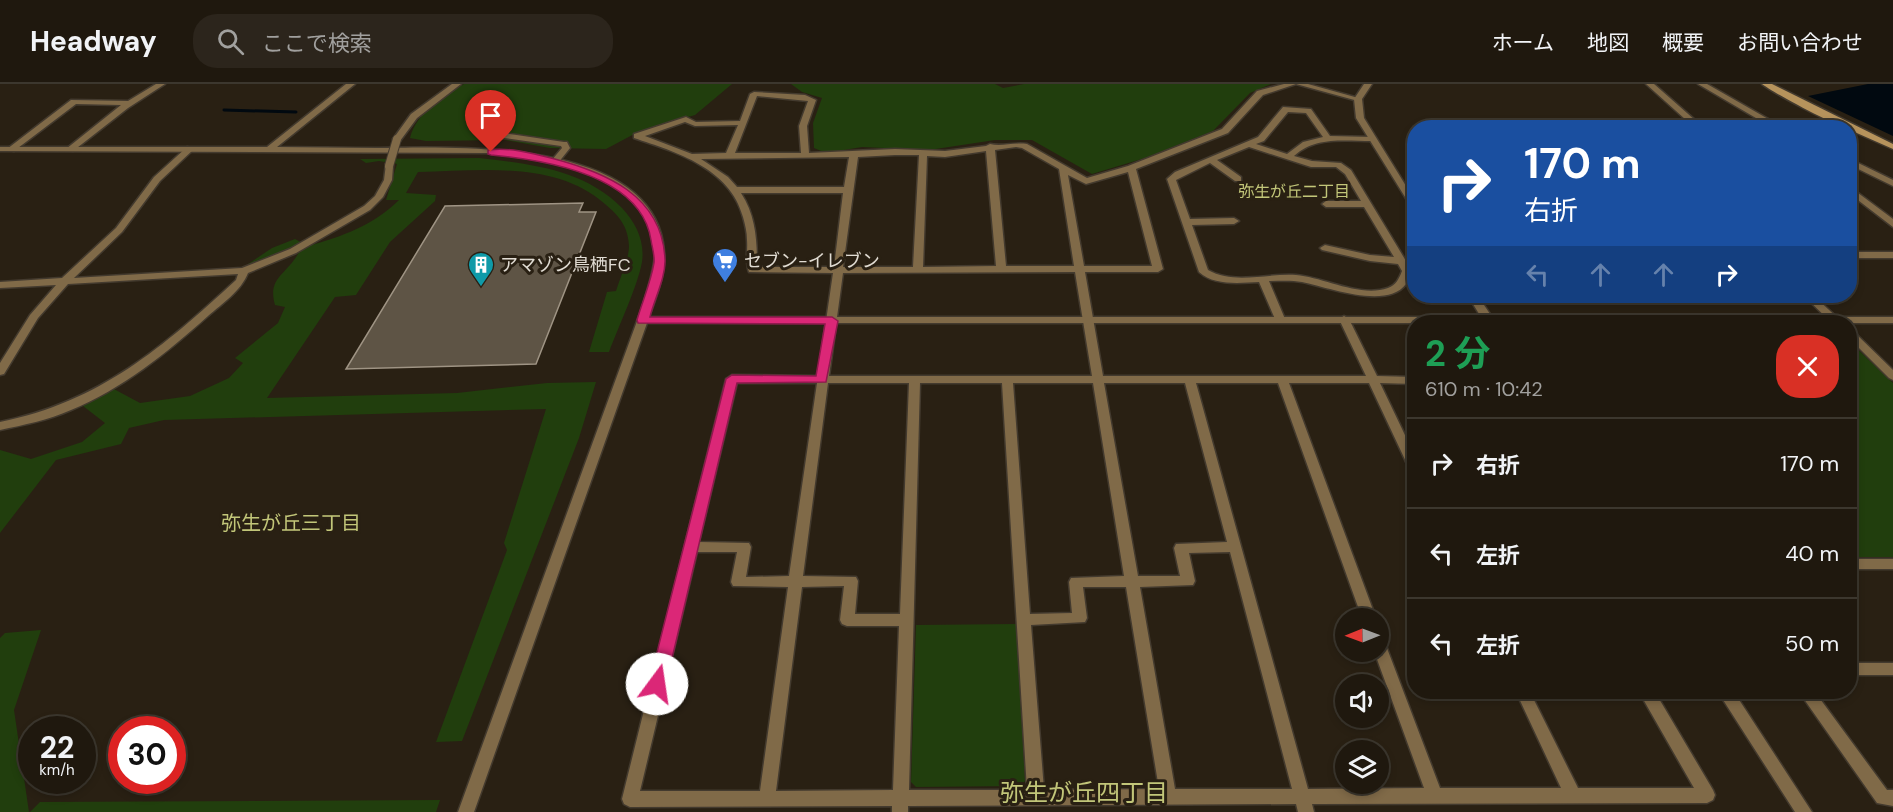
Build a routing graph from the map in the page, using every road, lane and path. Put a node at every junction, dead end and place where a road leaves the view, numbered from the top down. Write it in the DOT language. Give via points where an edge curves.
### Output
graph roads {
  1 [pos="161,84"];
  2 [pos="351,84"];
  3 [pos="456,84"];
  4 [pos="1292,84"];
  5 [pos="1299,84"];
  6 [pos="1368,84"];
  7 [pos="1650,84"];
  8 [pos="1702,84"];
  9 [pos="1766,84"];
  10 [pos="1358,99"];
  11 [pos="130,103"];
  12 [pos="1691,120"];
  13 [pos="1766,120"];
  14 [pos="1835,120"];
  15 [pos="741,123"];
  16 [pos="479,124"];
  17 [pos="1857,130"];
  18 [pos="1328,139"];
  19 [pos="1372,139"];
  20 [pos="1250,145"];
  21 [pos="990,146"];
  22 [pos="1893,147"];
  23 [pos="6,149"];
  24 [pos="70,149"];
  25 [pos="190,149"];
  26 [pos="269,149"];
  27 [pos="854,153"];
  28 [pos="806,154"];
  29 [pos="730,155"];
  30 [pos="923,155"];
  31 [pos="693,156"];
  32 [pos="1288,157"];
  33 [pos="555,160"];
  34 [pos="1211,160"];
  35 [pos="1857,165"];
  36 [pos="1131,168"];
  37 [pos="1063,169"];
  38 [pos="1238,179"];
  39 [pos="1893,183"];
  40 [pos="847,189"];
  41 [pos="737,190"];
  42 [pos="1407,194"];
  43 [pos="1857,196"];
  44 [pos="1326,204"];
  45 [pos="1367,204"];
  46 [pos="1234,221"];
  47 [pos="1185,222"];
  48 [pos="1893,224"];
  49 [pos="1325,248"];
  50 [pos="1857,255"];
  51 [pos="1893,255"];
  52 [pos="1401,261"];
  53 [pos="1001,268"];
  54 [pos="1079,268"];
  55 [pos="839,269"];
  56 [pos="918,269"];
  57 [pos="244,271"];
  58 [pos="1263,279"];
  59 [pos="64,282"];
  60 [pos="0,285"];
  61 [pos="1817,303"];
  62 [pos="1830,315"];
  63 [pos="1280,319"];
  64 [pos="1344,319"];
  65 [pos="643,320"];
  66 [pos="1086,320"];
  67 [pos="1407,320"];
  68 [pos="1893,320"];
  69 [pos="832,321"];
  70 [pos="1857,321"];
  71 [pos="1857,341"];
  72 [pos="0,372"];
  73 [pos="1893,376"];
  74 [pos="822,380"];
  75 [pos="915,380"];
  76 [pos="1007,380"];
  77 [pos="1097,380"];
  78 [pos="1190,380"];
  79 [pos="1282,380"];
  80 [pos="1373,380"];
  81 [pos="1407,380"];
  82 [pos="0,426"];
  83 [pos="1407,451"];
  84 [pos="691,547"];
  85 [pos="1235,547"];
  86 [pos="1857,564"];
  87 [pos="1893,564"];
  88 [pos="1131,581"];
  89 [pos="796,582"];
  90 [pos="1366,608"];
  91 [pos="907,620"];
  92 [pos="1024,620"];
  93 [pos="1385,662"];
  94 [pos="1857,669"];
  95 [pos="1893,669"];
  96 [pos="1526,699"];
  97 [pos="1651,699"];
  98 [pos="1731,699"];
  99 [pos="1812,699"];
  100 [pos="1572,795"];
  101 [pos="1435,796"];
  102 [pos="1036,797"];
  103 [pos="1168,797"];
  104 [pos="768,798"];
  105 [pos="1893,798"];
  106 [pos="1304,804"];
  107 [pos="900,805"];
  108 [pos="465,812"];
  109 [pos="1804,812"];
  1 -- 11 [label="street"];
  2 -- 26 [label="street"];
  3 -- 57 [label="street, bridge" via="414,116 397,139 388,180 368,208 293,251"];
  4 -- 36 [label="street" via="1260,93 1225,131"];
  5 -- 10 [label="street"];
  6 -- 10 [label="street"];
  7 -- 12 [label="street"];
  8 -- 13 [label="street"];
  9 -- 14 [label="main road"];
  10 -- 19 [label="street" via="1360,118"];
  11 -- 23 [label="street" via="74,102"];
  11 -- 24 [label="street"];
  15 -- 28 [label="street" via="754,94 812,100 803,126"];
  15 -- 29 [label="street"];
  15 -- 31 [label="street" via="695,124 686,119 638,136"];
  16 -- 33 [label="street" via="479,130 490,134 564,144 566,148"];
  17 -- 22 [label="main road"];
  18 -- 19 [label="street"];
  18 -- 20 [label="street" via="1313,115 1293,108 1282,112 1262,139"];
  18 -- 32 [label="street" via="1298,146"];
  19 -- 42 [label="street"];
  20 -- 32 [label="street"];
  20 -- 34 [label="street"];
  21 -- 30 [label="street"];
  21 -- 37 [label="street" via="1024,146"];
  21 -- 53 [label="street"];
  23 -- 24 [label="street"];
  24 -- 25 [label="street"];
  25 -- 26 [label="street"];
  25 -- 59 [label="street" via="157,179 119,230"];
  26 -- 33 [label="street" via="491,152"];
  27 -- 28 [label="street"];
  27 -- 30 [label="street"];
  27 -- 40 [label="street"];
  28 -- 29 [label="street"];
  29 -- 31 [label="street"];
  30 -- 56 [label="street"];
  31 -- 41 [label="street"];
  32 -- 45 [label="street" via="1344,168"];
  33 -- 65 [label="street" via="623,189 647,214 660,261"];
  34 -- 38 [label="street"];
  34 -- 47 [label="street" via="1171,179"];
  35 -- 39 [label="street"];
  36 -- 37 [label="street" via="1086,181"];
  36 -- 54 [label="street" via="1158,269"];
  37 -- 54 [label="street"];
  40 -- 41 [label="street"];
  40 -- 55 [label="street"];
  41 -- 55 [label="street" via="749,214 754,241 752,270"];
  43 -- 48 [label="street"];
  44 -- 45 [label="street"];
  45 -- 52 [label="street"];
  46 -- 47 [label="street"];
  47 -- 58 [label="street" via="1208,276"];
  49 -- 52 [label="street"];
  50 -- 51 [label="street"];
  52 -- 58 [label="street" via="1407,272 1403,281 1390,290 1372,293 1298,278"];
  53 -- 54 [label="street"];
  53 -- 56 [label="street"];
  54 -- 66 [label="street"];
  55 -- 56 [label="street"];
  55 -- 69 [label="street"];
  57 -- 59 [label="street"];
  57 -- 82 [label="street" via="240,281 186,333 140,368 80,401 18,424"];
  58 -- 63 [label="street"];
  59 -- 60 [label="street"];
  59 -- 72 [label="street" via="34,316"];
  61 -- 62 [label="street"];
  63 -- 64 [label="street"];
  63 -- 66 [label="street"];
  64 -- 67 [label="street"];
  64 -- 80 [label="street"];
  65 -- 69 [label="street"];
  65 -- 108 [label="street"];
  66 -- 69 [label="street"];
  66 -- 77 [label="street"];
  68 -- 70 [label="street"];
  69 -- 74 [label="street"];
  71 -- 73 [label="street"];
  74 -- 75 [label="street"];
  74 -- 84 [label="street" via="732,379"];
  74 -- 89 [label="street"];
  75 -- 76 [label="street"];
  75 -- 91 [label="street"];
  76 -- 77 [label="street"];
  76 -- 92 [label="street"];
  77 -- 78 [label="street"];
  77 -- 88 [label="street"];
  78 -- 79 [label="street"];
  78 -- 85 [label="street"];
  79 -- 80 [label="street"];
  79 -- 90 [label="street"];
  80 -- 81 [label="street"];
  80 -- 83 [label="street"];
  84 -- 89 [label="street" via="744,547 738,582"];
  84 -- 104 [label="street" via="630,799"];
  85 -- 88 [label="street" via="1181,548 1188,581"];
  85 -- 106 [label="street"];
  86 -- 87 [label="street"];
  88 -- 92 [label="street" via="1076,582 1080,618"];
  88 -- 103 [label="street"];
  89 -- 91 [label="street" via="851,581 847,620"];
  89 -- 104 [label="street"];
  91 -- 107 [label="street"];
  92 -- 102 [label="street"];
  93 -- 101 [label="street"];
  94 -- 95 [label="street"];
  96 -- 100 [label="street"];
  97 -- 100 [label="street" via="1707,795"];
  98 -- 109 [label="street"];
  99 -- 105 [label="street" via="1882,798"];
  100 -- 101 [label="street"];
  101 -- 106 [label="street"];
  102 -- 103 [label="street"];
  102 -- 107 [label="street"];
  103 -- 106 [label="street"];
  104 -- 107 [label="street"];
}
